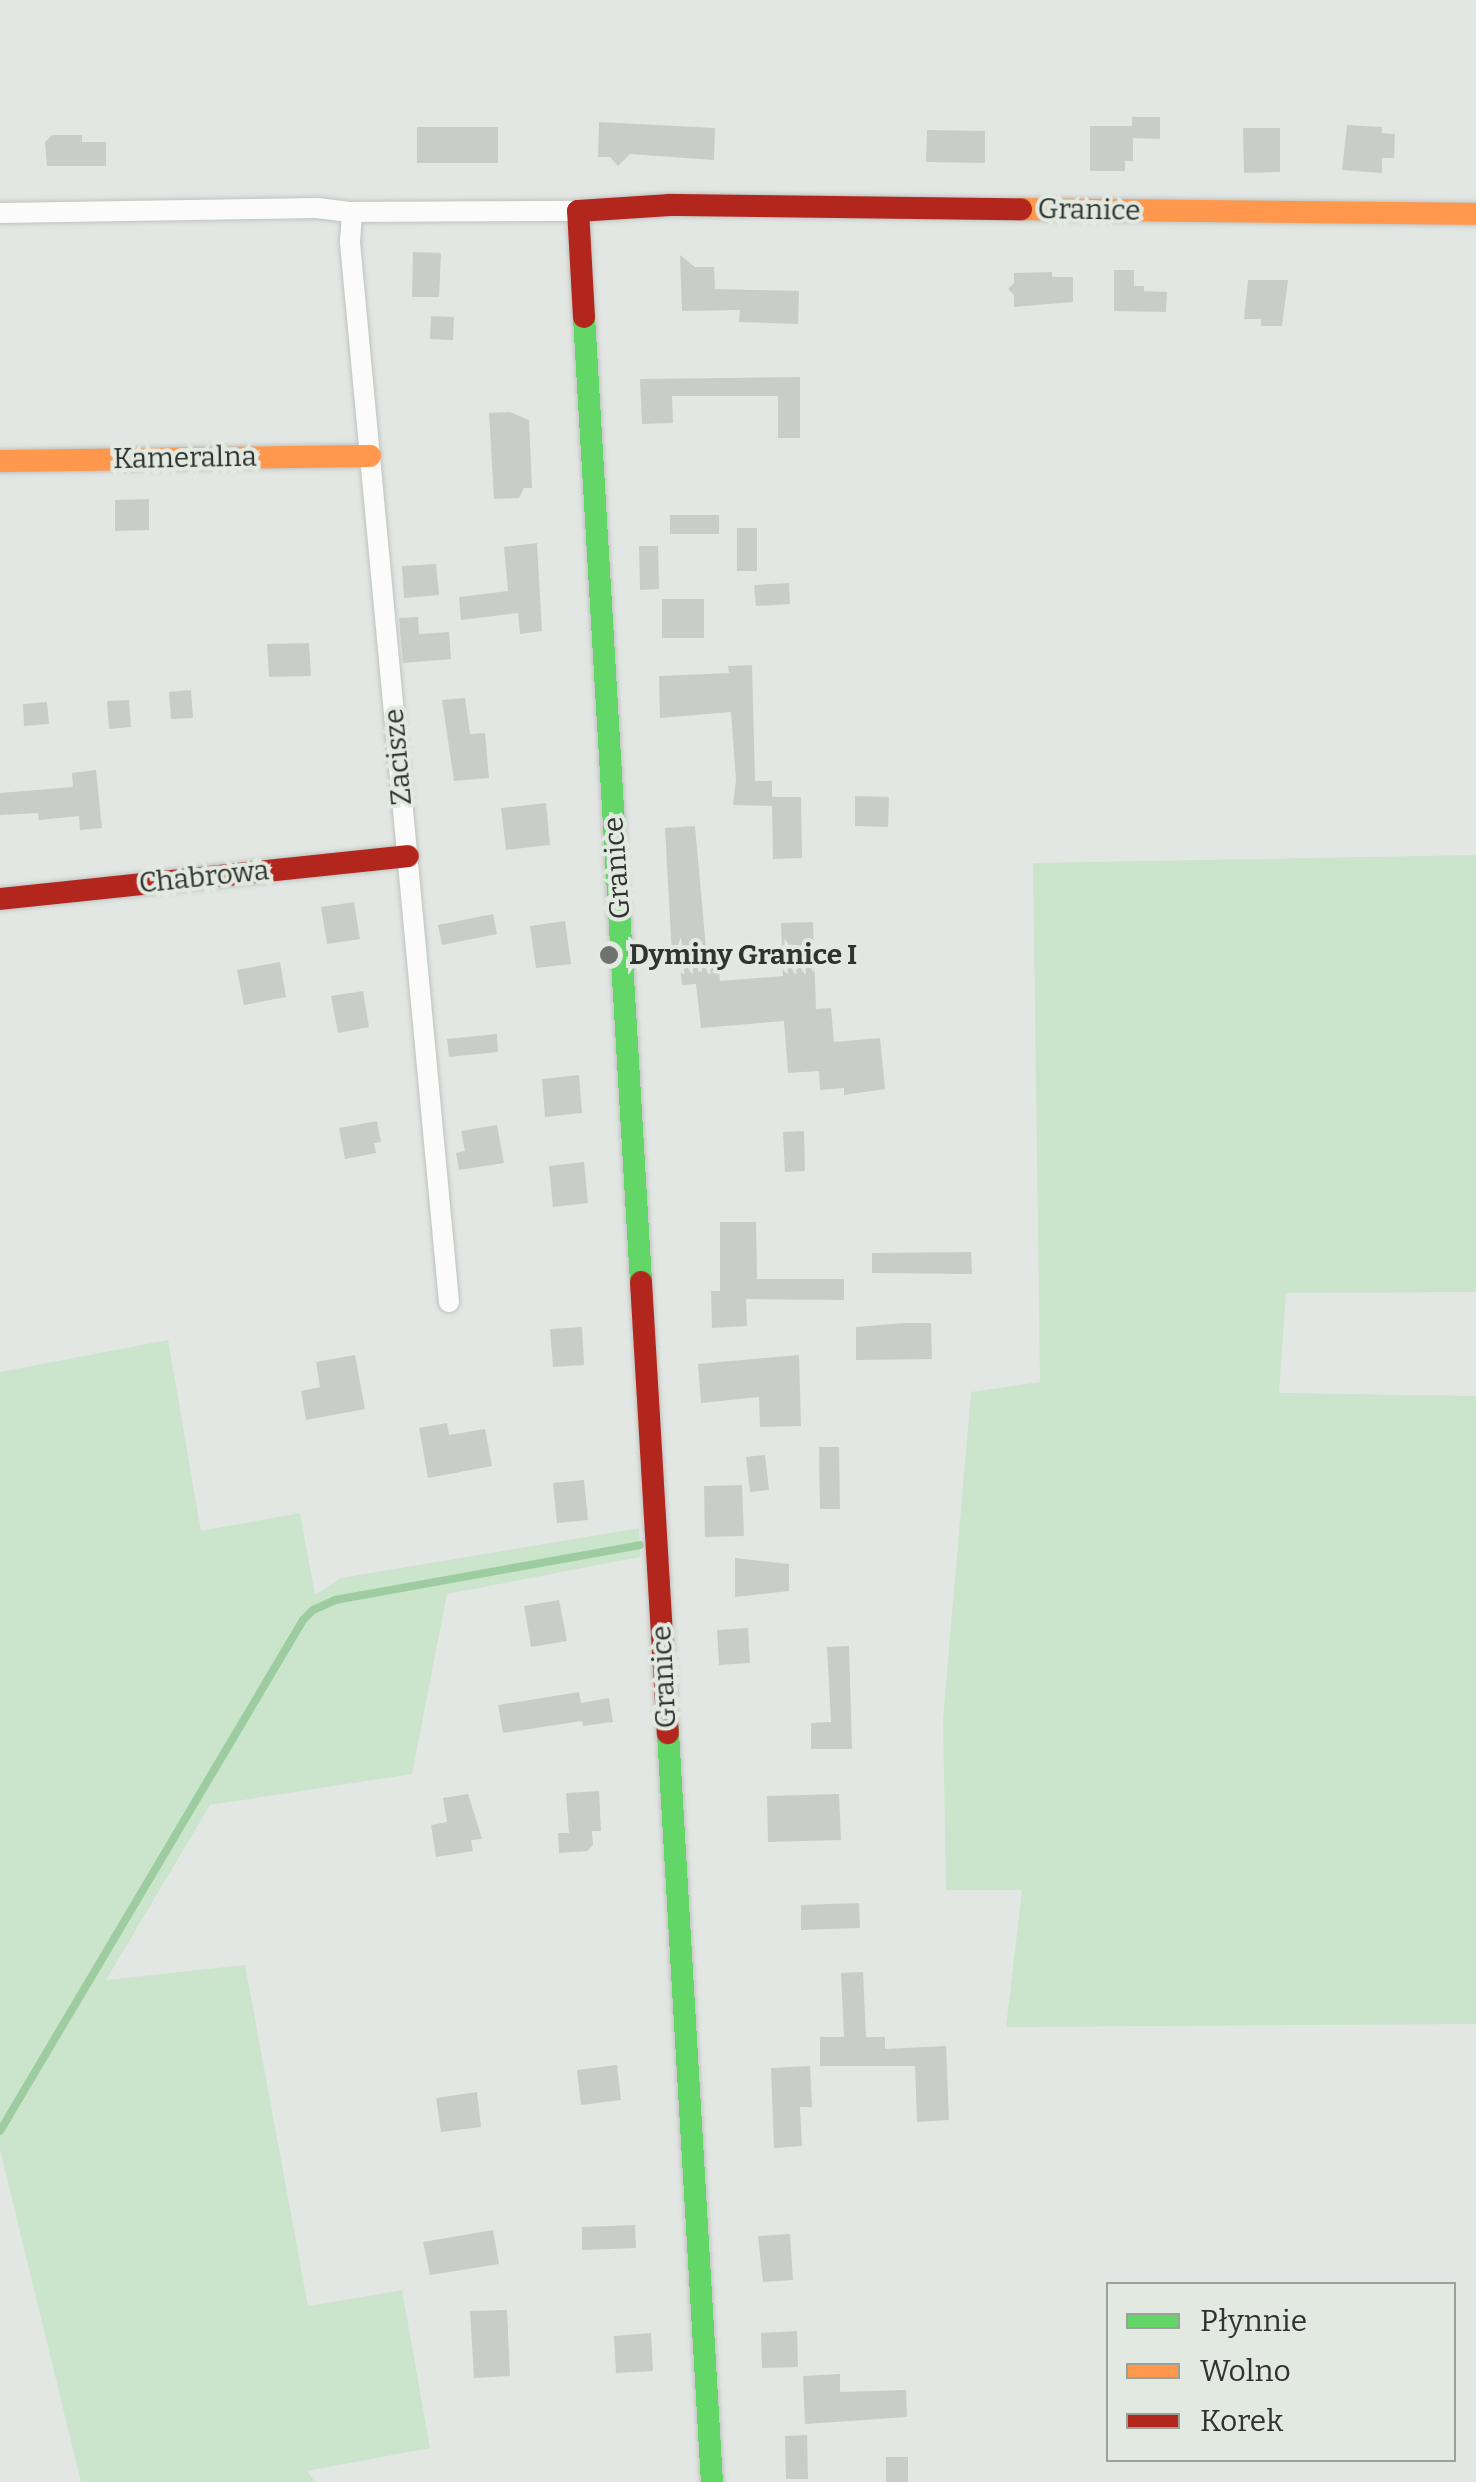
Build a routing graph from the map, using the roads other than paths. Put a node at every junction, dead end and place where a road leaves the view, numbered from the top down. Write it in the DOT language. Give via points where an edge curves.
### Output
graph roads {
  1 [pos="578,211"];
  2 [pos="352,212"];
  3 [pos="0,213"];
  4 [pos="1476,214"];
  5 [pos="370,456"];
  6 [pos="0,461"];
  7 [pos="408,856"];
  8 [pos="0,898"];
  9 [pos="449,1302"];
  10 [pos="712,2482"];
  1 -- 2 [label="street"];
  1 -- 4 [label="street, Granice" via="670,205"];
  1 -- 10 [label="street, Granice"];
  2 -- 3 [label="street"];
  2 -- 5 [label="street, Zacisze"];
  5 -- 6 [label="street, Kameralna"];
  5 -- 7 [label="street, Zacisze"];
  7 -- 8 [label="street, Chabrowa"];
  7 -- 9 [label="street, Zacisze"];
}
